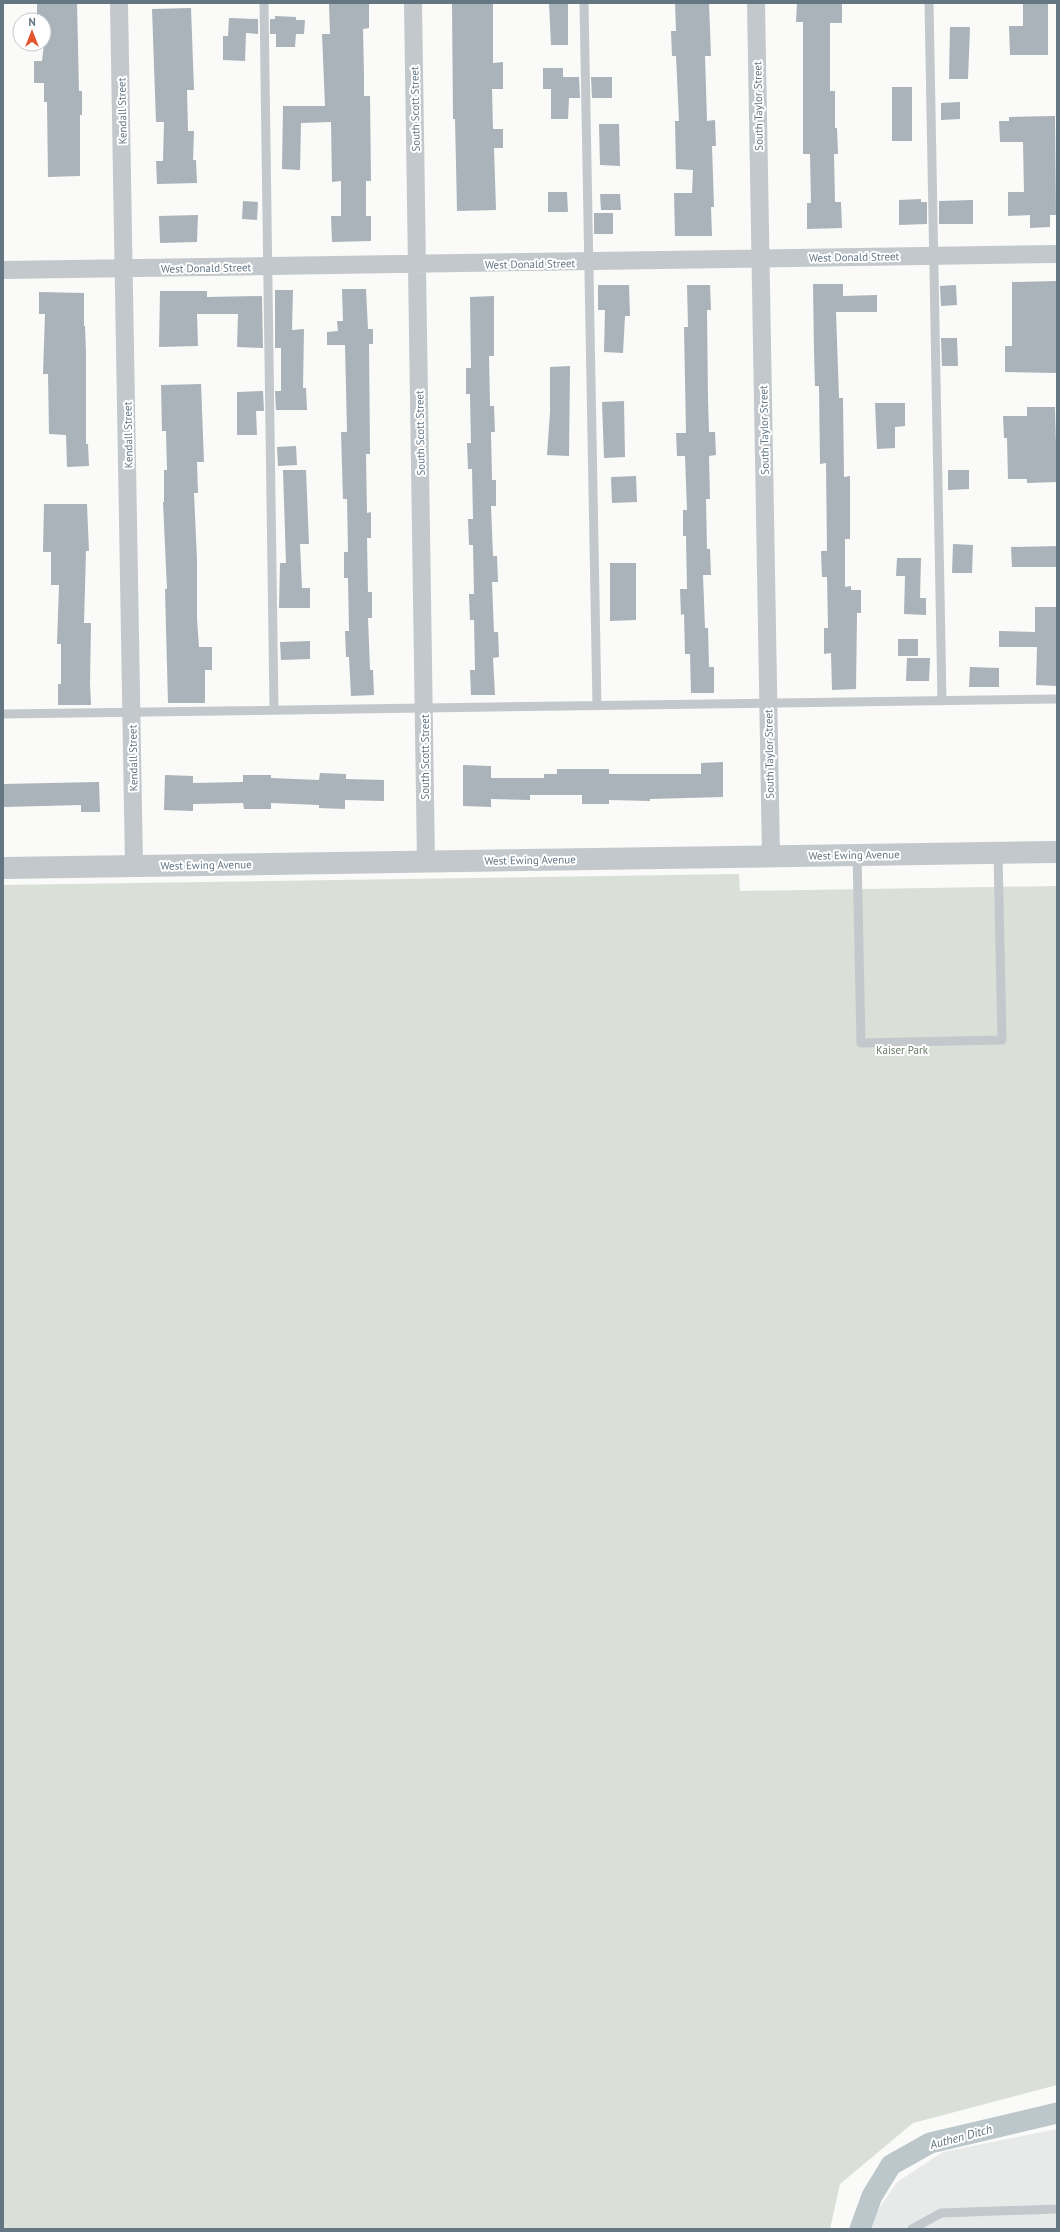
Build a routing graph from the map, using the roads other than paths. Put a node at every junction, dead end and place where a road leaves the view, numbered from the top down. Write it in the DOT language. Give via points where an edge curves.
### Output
graph roads {
  1 [pos="119,3"];
  2 [pos="264,3"];
  3 [pos="413,3"];
  4 [pos="584,3"];
  5 [pos="756,3"];
  6 [pos="929,3"];
  7 [pos="1057,254"];
  8 [pos="933,256"];
  9 [pos="760,259"];
  10 [pos="588,263"];
  11 [pos="417,266"];
  12 [pos="268,267"];
  13 [pos="125,269"];
  14 [pos="3,270"];
  15 [pos="1057,700"];
  16 [pos="942,701"];
  17 [pos="768,703"];
  18 [pos="597,706"];
  19 [pos="424,708"];
  20 [pos="274,710"];
  21 [pos="132,712"];
  22 [pos="3,714"];
  23 [pos="998,852"];
  24 [pos="1057,852"];
  25 [pos="857,855"];
  26 [pos="771,856"];
  27 [pos="426,862"];
  28 [pos="134,866"];
  29 [pos="3,868"];
  30 [pos="1057,2209"];
  31 [pos="912,2229"];
  1 -- 13 [label="street, Kendall Street"];
  2 -- 12 [label="lane"];
  3 -- 11 [label="street, South Scott Street"];
  4 -- 10 [label="lane"];
  5 -- 9 [label="street, South Taylor Street"];
  6 -- 8 [label="lane"];
  7 -- 8 [label="street, West Donald Street"];
  8 -- 9 [label="street, West Donald Street"];
  8 -- 16 [label="lane"];
  9 -- 10 [label="street, West Donald Street"];
  9 -- 17 [label="street, South Taylor Street"];
  10 -- 11 [label="street, West Donald Street"];
  10 -- 18 [label="lane"];
  11 -- 12 [label="street, West Donald Street"];
  11 -- 19 [label="street, South Scott Street"];
  12 -- 13 [label="street, West Donald Street"];
  12 -- 20 [label="lane"];
  13 -- 14 [label="street, West Donald Street"];
  13 -- 21 [label="street, Kendall Street"];
  15 -- 16 [label="lane"];
  16 -- 17 [label="lane"];
  17 -- 18 [label="lane"];
  17 -- 26 [label="street, South Taylor Street"];
  18 -- 19 [label="lane"];
  19 -- 20 [label="lane"];
  19 -- 27 [label="street, South Scott Street"];
  20 -- 21 [label="lane"];
  21 -- 22 [label="lane"];
  21 -- 28 [label="street, Kendall Street"];
  23 -- 24 [label="street, West Ewing Avenue"];
  23 -- 25 [label="street, West Ewing Avenue"];
  23 -- 25 [label="lane" via="1002,1040 861,1043"];
  25 -- 26 [label="street, West Ewing Avenue"];
  26 -- 27 [label="street, West Ewing Avenue"];
  27 -- 28 [label="street, West Ewing Avenue"];
  28 -- 29 [label="street, West Ewing Avenue"];
  30 -- 31 [label="lane" via="940,2213"];
}
